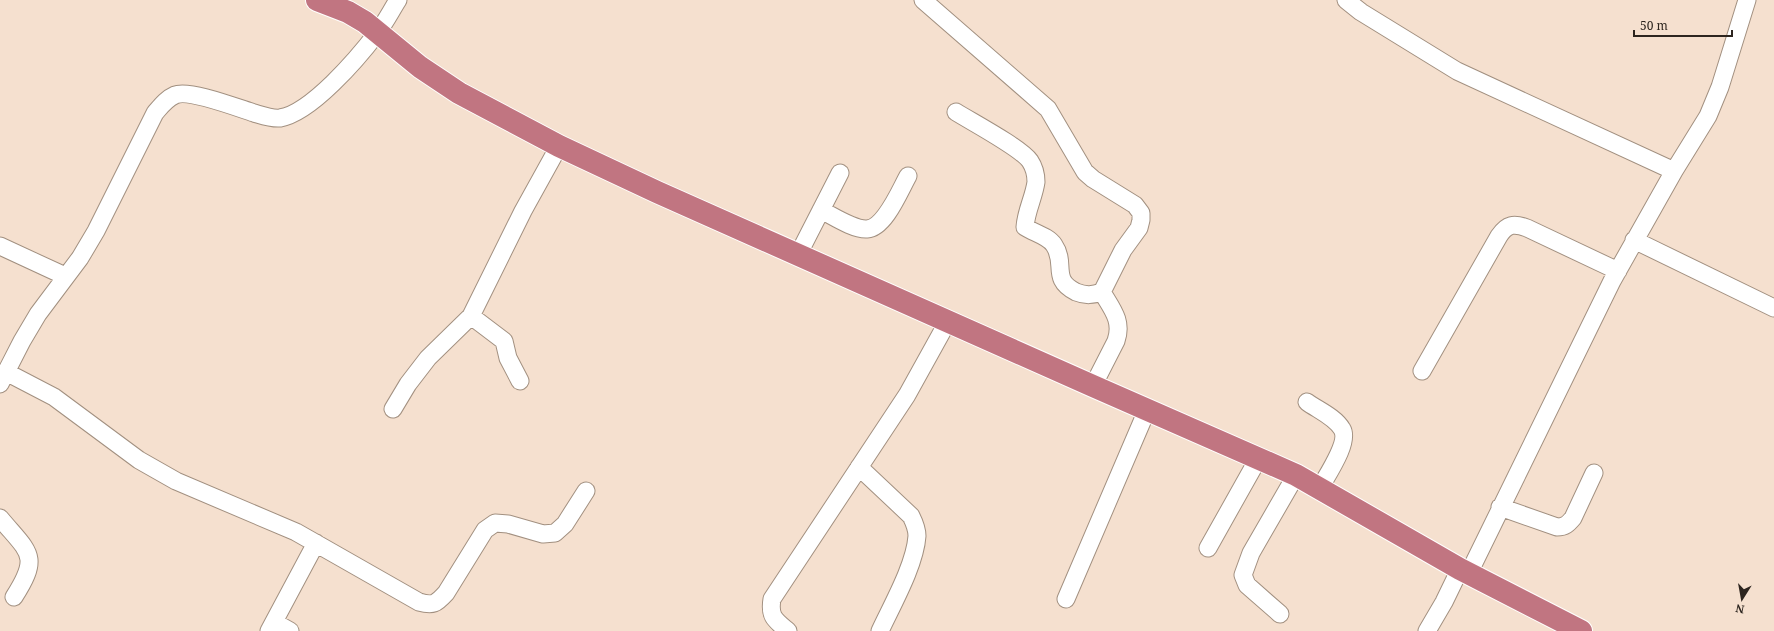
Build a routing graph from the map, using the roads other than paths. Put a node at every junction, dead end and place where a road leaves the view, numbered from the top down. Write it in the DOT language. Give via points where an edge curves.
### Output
graph roads {
  1 [pos="317,0"];
  2 [pos="398,0"];
  3 [pos="923,0"];
  4 [pos="1346,0"];
  5 [pos="1747,0"];
  6 [pos="378,33"];
  7 [pos="956,112"];
  8 [pos="559,146"];
  9 [pos="1674,171"];
  10 [pos="840,173"];
  11 [pos="908,176"];
  12 [pos="821,210"];
  13 [pos="1634,240"];
  14 [pos="0,246"];
  15 [pos="798,255"];
  16 [pos="1618,271"];
  17 [pos="65,276"];
  18 [pos="1102,292"];
  19 [pos="1774,308"];
  20 [pos="471,316"];
  21 [pos="948,321"];
  22 [pos="1422,372"];
  23 [pos="3,378"];
  24 [pos="520,381"];
  25 [pos="1093,386"];
  26 [pos="1307,402"];
  27 [pos="393,409"];
  28 [pos="1147,410"];
  29 [pos="1258,458"];
  30 [pos="859,467"];
  31 [pos="1594,472"];
  32 [pos="1296,475"];
  33 [pos="1320,488"];
  34 [pos="586,491"];
  35 [pos="1500,507"];
  36 [pos="0,518"];
  37 [pos="316,543"];
  38 [pos="1208,548"];
  39 [pos="1464,571"];
  40 [pos="14,597"];
  41 [pos="1066,599"];
  42 [pos="1280,614"];
  43 [pos="272,626"];
  44 [pos="290,631"];
  45 [pos="788,631"];
  46 [pos="880,631"];
  47 [pos="1427,631"];
  48 [pos="1581,631"];
  1 -- 6 [label="highway" via="348,12"];
  2 -- 6 [label="street"];
  3 -- 18 [label="street" via="1041,101 1054,117 1085,172 1135,205 1141,213 1139,228 1123,250"];
  4 -- 9 [label="street" via="1361,12 1457,71"];
  5 -- 9 [label="street" via="1714,103"];
  6 -- 8 [label="highway" via="458,93"];
  6 -- 17 [label="street" via="330,86 292,114 279,118 263,116 189,94 176,95 165,102 155,113 96,231 80,258"];
  7 -- 18 [label="street" via="1030,161 1036,181 1026,216 1026,227 1054,244 1059,254 1061,277 1067,287 1086,295"];
  8 -- 15 [label="highway"];
  8 -- 20 [label="street" via="536,185"];
  9 -- 13 [label="street"];
  10 -- 12 [label="street"];
  11 -- 12 [label="street" via="884,219 877,226 867,229 857,227"];
  12 -- 15 [label="street"];
  13 -- 16 [label="street"];
  13 -- 19 [label="street"];
  14 -- 17 [label="street"];
  15 -- 21 [label="highway"];
  16 -- 22 [label="street" via="1518,224 1509,225 1499,236"];
  16 -- 35 [label="street"];
  17 -- 23 [label="street" via="38,314"];
  18 -- 25 [label="street" via="1118,320 1118,334"];
  20 -- 24 [label="street" via="504,341 508,358"];
  20 -- 27 [label="street" via="428,358"];
  21 -- 25 [label="highway"];
  21 -- 30 [label="street" via="907,395"];
  23 -- 37 [label="street" via="54,396 139,460 176,481 240,507"];
  25 -- 28 [label="highway"];
  26 -- 33 [label="street" via="1343,429 1341,449"];
  28 -- 29 [label="highway"];
  28 -- 41 [label="street"];
  29 -- 32 [label="highway"];
  29 -- 38 [label="street"];
  30 -- 45 [label="street" via="772,599 770,610 773,618"];
  30 -- 46 [label="street" via="910,516 917,536 904,578"];
  31 -- 35 [label="street" via="1573,518 1563,527"];
  32 -- 33 [label="highway"];
  32 -- 42 [label="street" via="1251,553 1243,575 1247,585"];
  33 -- 39 [label="highway"];
  34 -- 37 [label="street" via="565,524 554,533 543,534 495,523 485,530 446,593 439,601 430,605 419,602"];
  35 -- 39 [label="street"];
  36 -- 40 [label="street" via="30,557 26,578"];
  37 -- 43 [label="street"];
  39 -- 47 [label="street"];
  39 -- 48 [label="highway"];
  43 -- 44 [label="street"];
}
